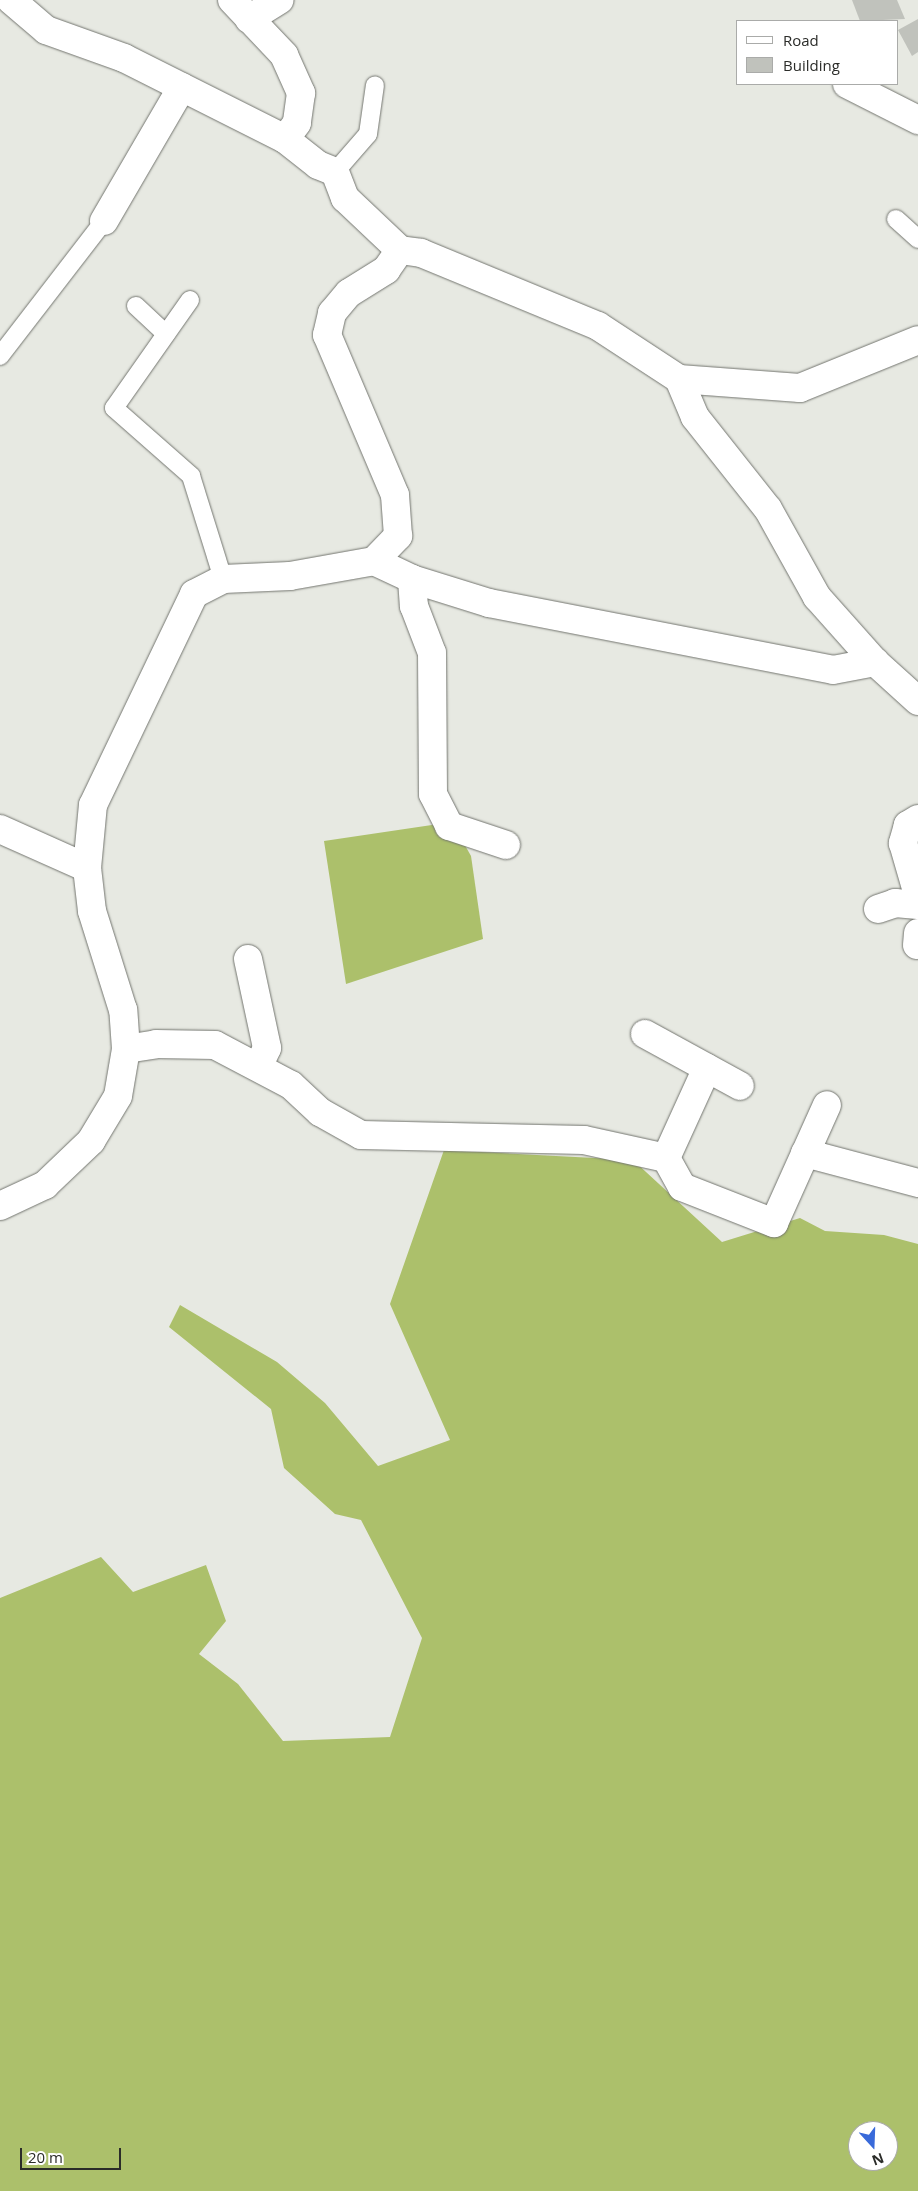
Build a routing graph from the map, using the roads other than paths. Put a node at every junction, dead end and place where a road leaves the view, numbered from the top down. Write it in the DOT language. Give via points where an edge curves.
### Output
graph roads {
  1 [pos="11,0"];
  2 [pos="279,0"];
  3 [pos="241,9"];
  4 [pos="375,85"];
  5 [pos="849,85"];
  6 [pos="182,87"];
  7 [pos="918,120"];
  8 [pos="284,140"];
  9 [pos="335,172"];
  10 [pos="896,219"];
  11 [pos="104,221"];
  12 [pos="918,239"];
  13 [pos="400,250"];
  14 [pos="190,300"];
  15 [pos="136,306"];
  16 [pos="166,334"];
  17 [pos="918,340"];
  18 [pos="0,356"];
  19 [pos="679,379"];
  20 [pos="374,561"];
  21 [pos="412,578"];
  22 [pos="223,579"];
  23 [pos="875,662"];
  24 [pos="918,701"];
  25 [pos="918,819"];
  26 [pos="0,829"];
  27 [pos="506,845"];
  28 [pos="87,868"];
  29 [pos="918,895"];
  30 [pos="918,905"];
  31 [pos="878,909"];
  32 [pos="248,959"];
  33 [pos="645,1034"];
  34 [pos="126,1049"];
  35 [pos="258,1067"];
  36 [pos="707,1068"];
  37 [pos="740,1086"];
  38 [pos="827,1105"];
  39 [pos="805,1153"];
  40 [pos="666,1158"];
  41 [pos="918,1183"];
  42 [pos="0,1206"];
  1 -- 6 [label="street" via="46,30 124,58"];
  2 -- 3 [label="street"];
  3 -- 8 [label="street" via="284,55 301,93 297,123"];
  4 -- 9 [label="lane" via="368,134"];
  5 -- 7 [label="street"];
  6 -- 8 [label="street"];
  6 -- 11 [label="street"];
  8 -- 9 [label="street" via="318,166"];
  9 -- 13 [label="street" via="345,198"];
  10 -- 12 [label="lane"];
  11 -- 18 [label="lane"];
  13 -- 19 [label="street" via="421,253 598,326"];
  13 -- 20 [label="street" via="386,270 349,293 332,313 328,335 395,495 398,536"];
  14 -- 16 [label="lane"];
  15 -- 16 [label="lane"];
  16 -- 22 [label="lane" via="114,408 191,476"];
  17 -- 19 [label="street" via="800,388"];
  19 -- 23 [label="street" via="695,417 768,509 817,597"];
  20 -- 21 [label="street"];
  20 -- 22 [label="street" via="290,576"];
  21 -- 23 [label="street" via="489,603 833,670"];
  21 -- 27 [label="street" via="414,606 432,653 433,794 449,826"];
  22 -- 28 [label="street" via="194,594 93,805"];
  23 -- 24 [label="street"];
  25 -- 29 [label="street" via="908,825 903,843"];
  26 -- 28 [label="street"];
  28 -- 34 [label="street" via="92,911 123,1010"];
  30 -- 31 [label="street" via="895,903"];
  32 -- 35 [label="street" via="267,1048"];
  33 -- 36 [label="street"];
  34 -- 35 [label="street" via="156,1044 215,1046"];
  34 -- 42 [label="street" via="118,1096 91,1141 45,1184"];
  35 -- 40 [label="street" via="291,1085 320,1112 361,1135 584,1140"];
  36 -- 37 [label="street"];
  36 -- 40 [label="street"];
  38 -- 39 [label="street"];
  39 -- 40 [label="street" via="774,1223 682,1187"];
  39 -- 41 [label="street"];
}
